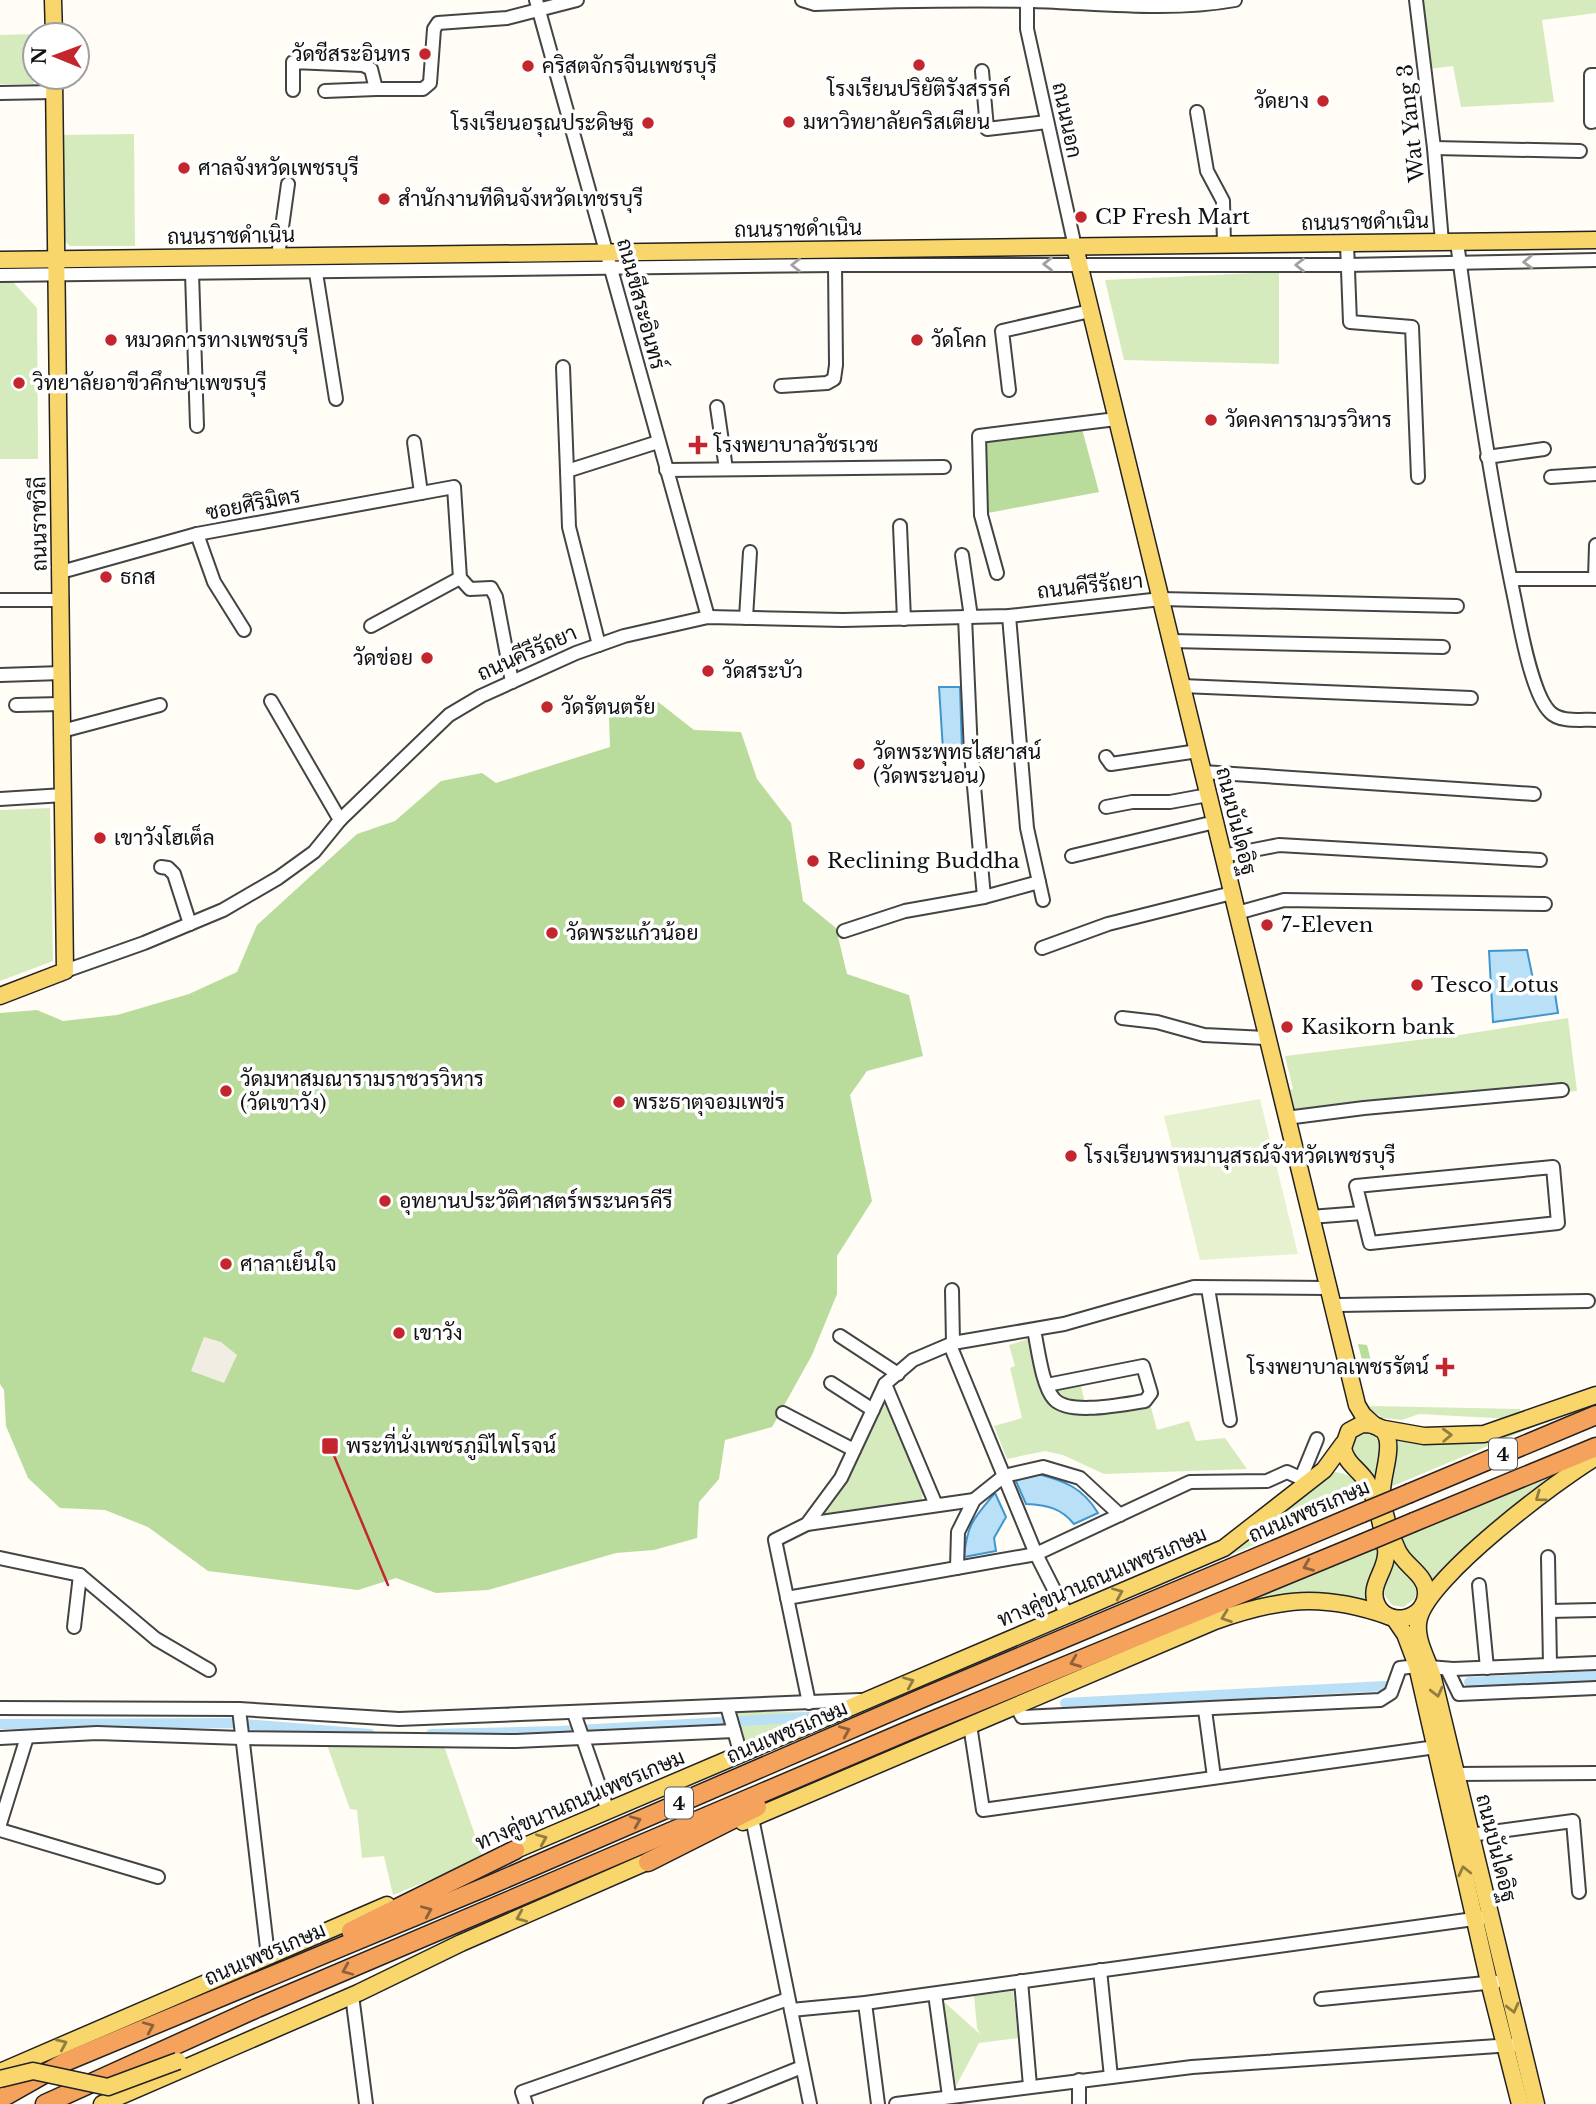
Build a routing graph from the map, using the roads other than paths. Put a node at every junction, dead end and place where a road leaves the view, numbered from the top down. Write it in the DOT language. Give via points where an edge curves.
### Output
graph roads {
  1 [pos="53,0"];
  2 [pos="577,0"];
  3 [pos="802,0"];
  4 [pos="1235,0"];
  5 [pos="1416,0"];
  6 [pos="861,1"];
  7 [pos="1027,1"];
  8 [pos="1153,2"];
  9 [pos="537,5"];
  10 [pos="54,21"];
  11 [pos="982,71"];
  12 [pos="1596,75"];
  13 [pos="376,89"];
  14 [pos="21,90"];
  15 [pos="293,90"];
  16 [pos="54,91"];
  17 [pos="325,91"];
  18 [pos="0,93"];
  19 [pos="1197,112"];
  20 [pos="1596,121"];
  21 [pos="1047,122"];
  22 [pos="1434,148"];
  23 [pos="1580,151"];
  24 [pos="288,184"];
  25 [pos="1596,240"];
  26 [pos="1449,242"];
  27 [pos="1347,244"];
  28 [pos="1225,245"];
  29 [pos="278,256"];
  30 [pos="1077,256"];
  31 [pos="0,260"];
  32 [pos="609,260"];
  33 [pos="1596,260"];
  34 [pos="380,264"];
  35 [pos="1460,264"];
  36 [pos="835,265"];
  37 [pos="1226,265"];
  38 [pos="1348,265"];
  39 [pos="56,266"];
  40 [pos="185,268"];
  41 [pos="316,273"];
  42 [pos="0,275"];
  43 [pos="1090,312"];
  44 [pos="563,368"];
  45 [pos="781,386"];
  46 [pos="1009,390"];
  47 [pos="336,399"];
  48 [pos="717,407"];
  49 [pos="1116,419"];
  50 [pos="197,426"];
  51 [pos="414,442"];
  52 [pos="659,442"];
  53 [pos="1544,449"];
  54 [pos="1487,457"];
  55 [pos="944,467"];
  56 [pos="666,470"];
  57 [pos="726,470"];
  58 [pos="567,471"];
  59 [pos="1596,474"];
  60 [pos="1418,477"];
  61 [pos="1551,477"];
  62 [pos="421,493"];
  63 [pos="900,526"];
  64 [pos="197,534"];
  65 [pos="1596,545"];
  66 [pos="750,552"];
  67 [pos="962,555"];
  68 [pos="61,572"];
  69 [pos="997,573"];
  70 [pos="460,578"];
  71 [pos="1511,579"];
  72 [pos="1595,579"];
  73 [pos="1161,599"];
  74 [pos="0,600"];
  75 [pos="62,600"];
  76 [pos="1457,606"];
  77 [pos="1009,616"];
  78 [pos="708,617"];
  79 [pos="968,617"];
  80 [pos="746,618"];
  81 [pos="904,619"];
  82 [pos="371,626"];
  83 [pos="244,630"];
  84 [pos="1171,641"];
  85 [pos="599,645"];
  86 [pos="1443,647"];
  87 [pos="62,673"];
  88 [pos="0,675"];
  89 [pos="512,682"];
  90 [pos="1182,686"];
  91 [pos="1471,698"];
  92 [pos="271,701"];
  93 [pos="62,704"];
  94 [pos="16,705"];
  95 [pos="160,705"];
  96 [pos="1596,720"];
  97 [pos="62,731"];
  98 [pos="1198,751"];
  99 [pos="1106,757"];
  100 [pos="1203,772"];
  101 [pos="1534,794"];
  102 [pos="64,795"];
  103 [pos="1208,795"];
  104 [pos="0,799"];
  105 [pos="1107,807"];
  106 [pos="340,820"];
  107 [pos="1215,822"];
  108 [pos="1072,856"];
  109 [pos="1223,856"];
  110 [pos="1540,860"];
  111 [pos="161,867"];
  112 [pos="1039,882"];
  113 [pos="1232,893"];
  114 [pos="984,897"];
  115 [pos="1043,900"];
  116 [pos="1545,904"];
  117 [pos="1237,913"];
  118 [pos="190,924"];
  119 [pos="844,931"];
  120 [pos="1042,948"];
  121 [pos="65,971"];
  122 [pos="0,996"];
  123 [pos="1122,1018"];
  124 [pos="1266,1038"];
  125 [pos="1562,1090"];
  126 [pos="1286,1118"];
  127 [pos="1362,1213"];
  128 [pos="1310,1217"];
  129 [pos="1208,1288"];
  130 [pos="952,1290"];
  131 [pos="1330,1296"];
  132 [pos="1588,1301"];
  133 [pos="1034,1330"];
  134 [pos="841,1336"];
  135 [pos="951,1344"];
  136 [pos="898,1374"];
  137 [pos="831,1383"];
  138 [pos="885,1384"];
  139 [pos="1047,1385"];
  140 [pos="1596,1395"];
  141 [pos="1357,1405"];
  142 [pos="873,1410"];
  143 [pos="783,1413"];
  144 [pos="1596,1415"];
  145 [pos="1230,1420"];
  146 [pos="1377,1427"];
  147 [pos="1346,1437"];
  148 [pos="1317,1439"];
  149 [pos="1596,1447"];
  150 [pos="854,1450"];
  151 [pos="1596,1457"];
  152 [pos="1004,1476"];
  153 [pos="1305,1480"];
  154 [pos="974,1500"];
  155 [pos="936,1505"];
  156 [pos="1120,1515"];
  157 [pos="807,1524"];
  158 [pos="1036,1554"];
  159 [pos="1548,1557"];
  160 [pos="0,1558"];
  161 [pos="957,1568"];
  162 [pos="80,1575"];
  163 [pos="1479,1585"];
  164 [pos="787,1598"];
  165 [pos="1424,1604"];
  166 [pos="1596,1610"];
  167 [pos="1549,1611"];
  168 [pos="1067,1615"];
  169 [pos="1391,1617"];
  170 [pos="74,1627"];
  171 [pos="1596,1663"];
  172 [pos="1550,1665"];
  173 [pos="1423,1666"];
  174 [pos="1487,1668"];
  175 [pos="1447,1669"];
  176 [pos="209,1670"];
  177 [pos="1596,1688"];
  178 [pos="867,1700"];
  179 [pos="808,1703"];
  180 [pos="1016,1706"];
  181 [pos="0,1708"];
  182 [pos="728,1709"];
  183 [pos="1205,1710"];
  184 [pos="239,1712"];
  185 [pos="574,1713"];
  186 [pos="970,1725"];
  187 [pos="733,1729"];
  188 [pos="910,1730"];
  189 [pos="242,1735"];
  190 [pos="27,1737"];
  191 [pos="0,1738"];
  192 [pos="582,1738"];
  193 [pos="1443,1746"];
  194 [pos="741,1755"];
  195 [pos="1596,1773"];
  196 [pos="1455,1774"];
  197 [pos="1214,1777"];
  198 [pos="608,1811"];
  199 [pos="752,1818"];
  200 [pos="0,1824"];
  201 [pos="0,1830"];
  202 [pos="1470,1835"];
  203 [pos="515,1850"];
  204 [pos="648,1862"];
  205 [pos="158,1877"];
  206 [pos="1579,1892"];
  207 [pos="1483,1918"];
  208 [pos="461,1943"];
  209 [pos="268,1956"];
  210 [pos="1100,1970"];
  211 [pos="1021,1981"];
  212 [pos="1507,1981"];
  213 [pos="1489,1982"];
  214 [pos="934,1994"];
  215 [pos="352,1995"];
  216 [pos="1321,1999"];
  217 [pos="865,2003"];
  218 [pos="790,2005"];
  219 [pos="190,2010"];
  220 [pos="1522,2044"];
  221 [pos="1504,2046"];
  222 [pos="802,2067"];
  223 [pos="0,2072"];
  224 [pos="1111,2077"];
  225 [pos="0,2078"];
  226 [pos="1079,2081"];
  227 [pos="1030,2086"];
  228 [pos="949,2096"];
  229 [pos="0,2099"];
  230 [pos="45,2104"];
  231 [pos="102,2104"];
  232 [pos="366,2104"];
  233 [pos="526,2104"];
  234 [pos="710,2104"];
  235 [pos="810,2104"];
  236 [pos="878,2104"];
  237 [pos="896,2104"];
  238 [pos="1079,2104"];
  239 [pos="1520,2104"];
  240 [pos="1536,2104"];
  1 -- 10 [label="main road"];
  2 -- 9 [label="street"];
  3 -- 6 [label="street" via="815,4"];
  4 -- 8 [label="street"];
  5 -- 22 [label="street, Wat Yang 3"];
  6 -- 7 [label="street"];
  7 -- 8 [label="street"];
  7 -- 21 [label="street, ถนนนอก" via="1027,29"];
  9 -- 13 [label="street" via="507,18 438,23 428,86"];
  9 -- 32 [label="street, ถนนขีสระอินทร์"];
  11 -- 21 [label="street" via="987,130"];
  12 -- 20 [label="street" via="1591,75 1591,122"];
  13 -- 15 [label="street" via="368,66 293,62"];
  13 -- 17 [label="street"];
  14 -- 18 [label="street"];
  16 -- 39 [label="main road, ถนนราชวิถี"];
  19 -- 28 [label="street" via="1207,171 1223,201"];
  21 -- 30 [label="street, ถนนนอก"];
  22 -- 23 [label="street"];
  22 -- 26 [label="street, Wat Yang 3"];
  24 -- 29 [label="street"];
  25 -- 26 [label="main road, ถนนราชดำเนิน"];
  26 -- 27 [label="main road, ถนนราชดำเนิน"];
  26 -- 35 [label="street, Wat Yang 3"];
  27 -- 28 [label="main road, ถนนราชดำเนิน"];
  27 -- 38 [label="street"];
  28 -- 30 [label="main road, ถนนราชดำเนิน"];
  28 -- 37 [label="street"];
  29 -- 34 [label="main road, ถนนราชดำเนิน"];
  29 -- 40 [label="main road, ถนนราชดำเนิน"];
  30 -- 32 [label="main road, ถนนราชดำเนิน"];
  30 -- 36 [label="street, one-way"];
  30 -- 37 [label="street"];
  30 -- 43 [label="main road, ถนนบันไดอิฐ"];
  31 -- 39 [label="main road, ถนนราชดำเนิน"];
  32 -- 34 [label="main road, ถนนราชดำเนิน"];
  36 -- 32 [label="street, one-way"];
  32 -- 52 [label="street, ถนนขีสระอินทร์"];
  33 -- 35 [label="street, one-way"];
  34 -- 41 [label="street"];
  35 -- 38 [label="street"];
  35 -- 54 [label="street, Wat Yang 3"];
  36 -- 45 [label="street" via="835,377 827,383"];
  38 -- 37 [label="street, one-way"];
  38 -- 60 [label="street" via="1350,322 1412,327"];
  39 -- 40 [label="main road, ถนนราชดำเนิน"];
  39 -- 42 [label="street"];
  39 -- 68 [label="main road, ถนนราชวิถี"];
  40 -- 41 [label="street"];
  40 -- 50 [label="street"];
  41 -- 47 [label="street"];
  43 -- 46 [label="street" via="1002,331"];
  43 -- 49 [label="main road, ถนนบันไดอิฐ"];
  44 -- 58 [label="street"];
  48 -- 57 [label="street"];
  49 -- 69 [label="street" via="979,436 981,515"];
  49 -- 73 [label="main road, ถนนบันไดอิฐ"];
  51 -- 62 [label="street"];
  52 -- 56 [label="street, ถนนขีสระอินทร์"];
  52 -- 58 [label="street"];
  53 -- 54 [label="street"];
  54 -- 71 [label="street, Wat Yang 3"];
  55 -- 57 [label="street"];
  56 -- 57 [label="street"];
  56 -- 78 [label="street, ถนนขีสระอินทร์"];
  58 -- 85 [label="street" via="569,527"];
  59 -- 61 [label="street"];
  62 -- 64 [label="street, ซอยศิริมิตร"];
  62 -- 70 [label="street, ซอยศิริมิตร" via="454,487"];
  63 -- 81 [label="street"];
  64 -- 68 [label="street, ซอยศิริมิตร"];
  64 -- 83 [label="street" via="214,582"];
  65 -- 72 [label="street"];
  66 -- 80 [label="street"];
  67 -- 79 [label="street"];
  68 -- 75 [label="main road, ถนนราชวิถี"];
  70 -- 82 [label="street"];
  70 -- 89 [label="street" via="470,589 491,588 496,597"];
  71 -- 72 [label="street"];
  71 -- 96 [label="street, Wat Yang 3" via="1526,654 1550,713"];
  73 -- 76 [label="street, ถนนคีรีรัถยา"];
  73 -- 77 [label="street, ถนนคีรีรัถยา"];
  73 -- 84 [label="main road, ถนนบันไดอิฐ"];
  74 -- 75 [label="street"];
  75 -- 87 [label="main road, ถนนราชวิถี"];
  77 -- 79 [label="street, ถนนคีรีรัถยา"];
  77 -- 112 [label="street" via="1027,828"];
  78 -- 80 [label="street, ถนนคีรีรัถยา"];
  78 -- 85 [label="street, ถนนคีรีรัถยา"];
  79 -- 81 [label="street, ถนนคีรีรัถยา"];
  79 -- 114 [label="street" via="971,753"];
  80 -- 81 [label="street, ถนนคีรีรัถยา"];
  84 -- 86 [label="street"];
  84 -- 90 [label="main road, ถนนบันไดอิฐ"];
  85 -- 89 [label="street, ถนนคีรีรัถยา"];
  87 -- 88 [label="street"];
  87 -- 93 [label="main road, ถนนราชวิถี"];
  89 -- 106 [label="street, ถนนคีรีรัถยา" via="449,715"];
  90 -- 91 [label="street"];
  90 -- 98 [label="main road, ถนนบันไดอิฐ"];
  92 -- 106 [label="street"];
  93 -- 94 [label="street"];
  93 -- 97 [label="main road, ถนนราชวิถี"];
  95 -- 97 [label="street"];
  97 -- 102 [label="main road, ถนนราชวิถี"];
  98 -- 99 [label="street" via="1111,764"];
  98 -- 100 [label="main road, ถนนบันไดอิฐ"];
  100 -- 101 [label="street"];
  100 -- 103 [label="main road, ถนนบันไดอิฐ"];
  102 -- 104 [label="street"];
  102 -- 121 [label="main road, ถนนราชวิถี"];
  103 -- 105 [label="street"];
  103 -- 107 [label="main road, ถนนบันไดอิฐ"];
  106 -- 118 [label="street, ถนนคีรีรัถยา" via="314,852 278,878"];
  107 -- 108 [label="street"];
  107 -- 109 [label="main road, ถนนบันไดอิฐ"];
  109 -- 110 [label="street" via="1279,845"];
  109 -- 113 [label="main road, ถนนบันไดอิฐ"];
  111 -- 118 [label="street" via="174,874"];
  112 -- 114 [label="street"];
  112 -- 115 [label="street"];
  113 -- 117 [label="main road, ถนนบันไดอิฐ"];
  113 -- 120 [label="street" via="1108,925"];
  114 -- 119 [label="street" via="905,911"];
  116 -- 117 [label="street" via="1284,900"];
  117 -- 124 [label="main road, ถนนบันไดอิฐ"];
  118 -- 121 [label="street, ถนนคีรีรัถยา"];
  121 -- 122 [label="main road, ถนนคีรีรัถยา"];
  123 -- 124 [label="street" via="1204,1035"];
  124 -- 126 [label="main road, ถนนบันไดอิฐ"];
  125 -- 126 [label="street"];
  126 -- 128 [label="main road, ถนนบันไดอิฐ"];
  127 -- 127 [label="street" via="1370,1243 1558,1223 1552,1167 1356,1186"];
  127 -- 128 [label="street"];
  128 -- 131 [label="main road, ถนนบันไดอิฐ"];
  129 -- 131 [label="street"];
  129 -- 133 [label="street" via="1185,1289"];
  129 -- 145 [label="street"];
  130 -- 135 [label="street"];
  131 -- 132 [label="street"];
  131 -- 141 [label="main road, ถนนบันไดอิฐ"];
  133 -- 135 [label="street"];
  133 -- 139 [label="street"];
  134 -- 136 [label="street"];
  135 -- 136 [label="street" via="913,1360"];
  135 -- 152 [label="street"];
  136 -- 138 [label="street"];
  137 -- 142 [label="street"];
  138 -- 142 [label="street"];
  138 -- 155 [label="street"];
  139 -- 139 [label="street" via="1063,1406 1080,1408 1145,1401 1151,1393 1143,1366"];
  146 -- 140 [label="main road, 4, one-way" via="1424,1436 1484,1434"];
  141 -- 146 [label="main road, ถนนบันไดอิฐ"];
  141 -- 147 [label="main road"];
  142 -- 150 [label="street"];
  143 -- 150 [label="street"];
  219 -- 144 [label="highway, ถนนเพชรเกษม / 4, one-way, bridge"];
  146 -- 147 [label="main road" via="1362,1424"];
  146 -- 165 [label="main road" via="1387,1437 1389,1450 1382,1498 1397,1550 1424,1583"];
  147 -- 153 [label="main road, ทางคู่ขนานถนนเพชรเกษม / 4" via="1324,1470"];
  147 -- 169 [label="main road, ถนนบันไดอิฐ" via="1345,1457 1369,1485 1376,1510 1386,1564 1375,1598"];
  148 -- 153 [label="street"];
  149 -- 188 [label="highway, 4, one-way, bridge"];
  150 -- 157 [label="street" via="841,1478"];
  151 -- 165 [label="main road, one-way" via="1515,1515"];
  152 -- 154 [label="street"];
  152 -- 156 [label="street" via="1043,1467 1080,1478"];
  152 -- 158 [label="street"];
  153 -- 156 [label="street" via="1287,1472 1267,1481 1190,1482"];
  168 -- 153 [label="main road, ทางคู่ขนานถนนเพชรเกษม / 4, one-way" via="1224,1548"];
  154 -- 155 [label="street"];
  154 -- 161 [label="street" via="958,1532"];
  155 -- 157 [label="street"];
  156 -- 158 [label="street"];
  157 -- 164 [label="street" via="775,1540"];
  158 -- 161 [label="street"];
  158 -- 168 [label="street"];
  159 -- 167 [label="street"];
  160 -- 162 [label="street"];
  161 -- 164 [label="street"];
  162 -- 170 [label="street"];
  162 -- 176 [label="street" via="156,1639"];
  163 -- 174 [label="street"];
  164 -- 179 [label="street"];
  165 -- 169 [label="main road" via="1408,1618"];
  165 -- 173 [label="main road, ถนนบันไดอิฐ" via="1417,1632"];
  166 -- 167 [label="street"];
  167 -- 172 [label="street"];
  178 -- 168 [label="main road, ทางคู่ขนานถนนเพชรเกษม / 4, one-way"];
  169 -- 173 [label="main road, ถนนบันไดอิฐ"];
  169 -- 180 [label="main road, 4, one-way" via="1338,1603 1297,1600 1252,1608"];
  171 -- 172 [label="street"];
  172 -- 174 [label="street"];
  173 -- 175 [label="street"];
  173 -- 183 [label="street" via="1400,1668 1391,1693 1380,1700"];
  173 -- 193 [label="main road, ถนนบันไดอิฐ"];
  174 -- 175 [label="street"];
  175 -- 177 [label="street" via="1459,1694"];
  178 -- 179 [label="street"];
  178 -- 194 [label="main road, ทางคู่ขนานถนนเพชรเกษม / 4"];
  179 -- 182 [label="street"];
  180 -- 183 [label="street" via="1022,1717"];
  180 -- 186 [label="main road, 4"];
  181 -- 184 [label="street"];
  182 -- 185 [label="street"];
  182 -- 187 [label="street"];
  183 -- 197 [label="street"];
  184 -- 185 [label="street" via="399,1719"];
  184 -- 189 [label="street"];
  185 -- 192 [label="street"];
  186 -- 197 [label="street" via="983,1810"];
  186 -- 199 [label="main road, 4"];
  187 -- 192 [label="street"];
  187 -- 194 [label="street"];
  188 -- 204 [label="highway"];
  188 -- 230 [label="highway, 4, one-way" via="257,2008"];
  189 -- 190 [label="street"];
  189 -- 192 [label="street" via="516,1741"];
  189 -- 209 [label="street"];
  190 -- 191 [label="street"];
  190 -- 200 [label="street"];
  192 -- 198 [label="street"];
  193 -- 196 [label="main road, ถนนบันไดอิฐ"];
  193 -- 197 [label="street"];
  207 -- 193 [label="main road, ถนนบันไดอิฐ, one-way"];
  194 -- 198 [label="main road, ทางคู่ขนานถนนเพชรเกษม / 4"];
  195 -- 196 [label="street"];
  196 -- 202 [label="main road, ถนนบันไดอิฐ"];
  203 -- 198 [label="main road, ทางคู่ขนานถนนเพชรเกษม / 4, one-way"];
  199 -- 204 [label="main road, 4"];
  199 -- 218 [label="street"];
  201 -- 205 [label="street"];
  202 -- 206 [label="street" via="1573,1821"];
  202 -- 207 [label="main road, ถนนบันไดอิฐ"];
  203 -- 209 [label="main road, ทางคู่ขนานถนนเพชรเกษม / 4"];
  203 -- 219 [label="highway"];
  204 -- 208 [label="main road, 4, one-way"];
  207 -- 210 [label="street"];
  207 -- 212 [label="main road, ถนนบันไดอิฐ"];
  207 -- 213 [label="main road, ถนนบันไดอิฐ"];
  208 -- 215 [label="main road, 4"];
  208 -- 225 [label="main road, bridge" via="108,2087 33,2071"];
  223 -- 209 [label="main road, ทางคู่ขนานถนนเพชรเกษม / 4, one-way"];
  210 -- 211 [label="street"];
  210 -- 224 [label="street"];
  211 -- 214 [label="street"];
  211 -- 227 [label="street"];
  212 -- 213 [label="street"];
  212 -- 220 [label="main road, ถนนบันไดอิฐ, one-way"];
  213 -- 216 [label="street"];
  213 -- 221 [label="main road, ถนนบันไดอิฐ"];
  214 -- 217 [label="street"];
  214 -- 228 [label="street"];
  215 -- 231 [label="main road, 4"];
  215 -- 232 [label="street"];
  217 -- 218 [label="street"];
  217 -- 236 [label="street"];
  218 -- 222 [label="street"];
  218 -- 233 [label="street" via="522,2092"];
  229 -- 219 [label="highway, ถนนเพชรเกษม / 4, one-way" via="67,2061"];
  220 -- 221 [label="street"];
  220 -- 240 [label="main road, ถนนบันไดอิฐ"];
  221 -- 224 [label="street" via="1192,2067"];
  221 -- 239 [label="main road, ถนนบันไดอิฐ"];
  222 -- 234 [label="street"];
  222 -- 235 [label="street"];
  224 -- 226 [label="street"];
  226 -- 227 [label="street"];
  226 -- 238 [label="street"];
  227 -- 228 [label="street"];
  228 -- 237 [label="street"];
}
